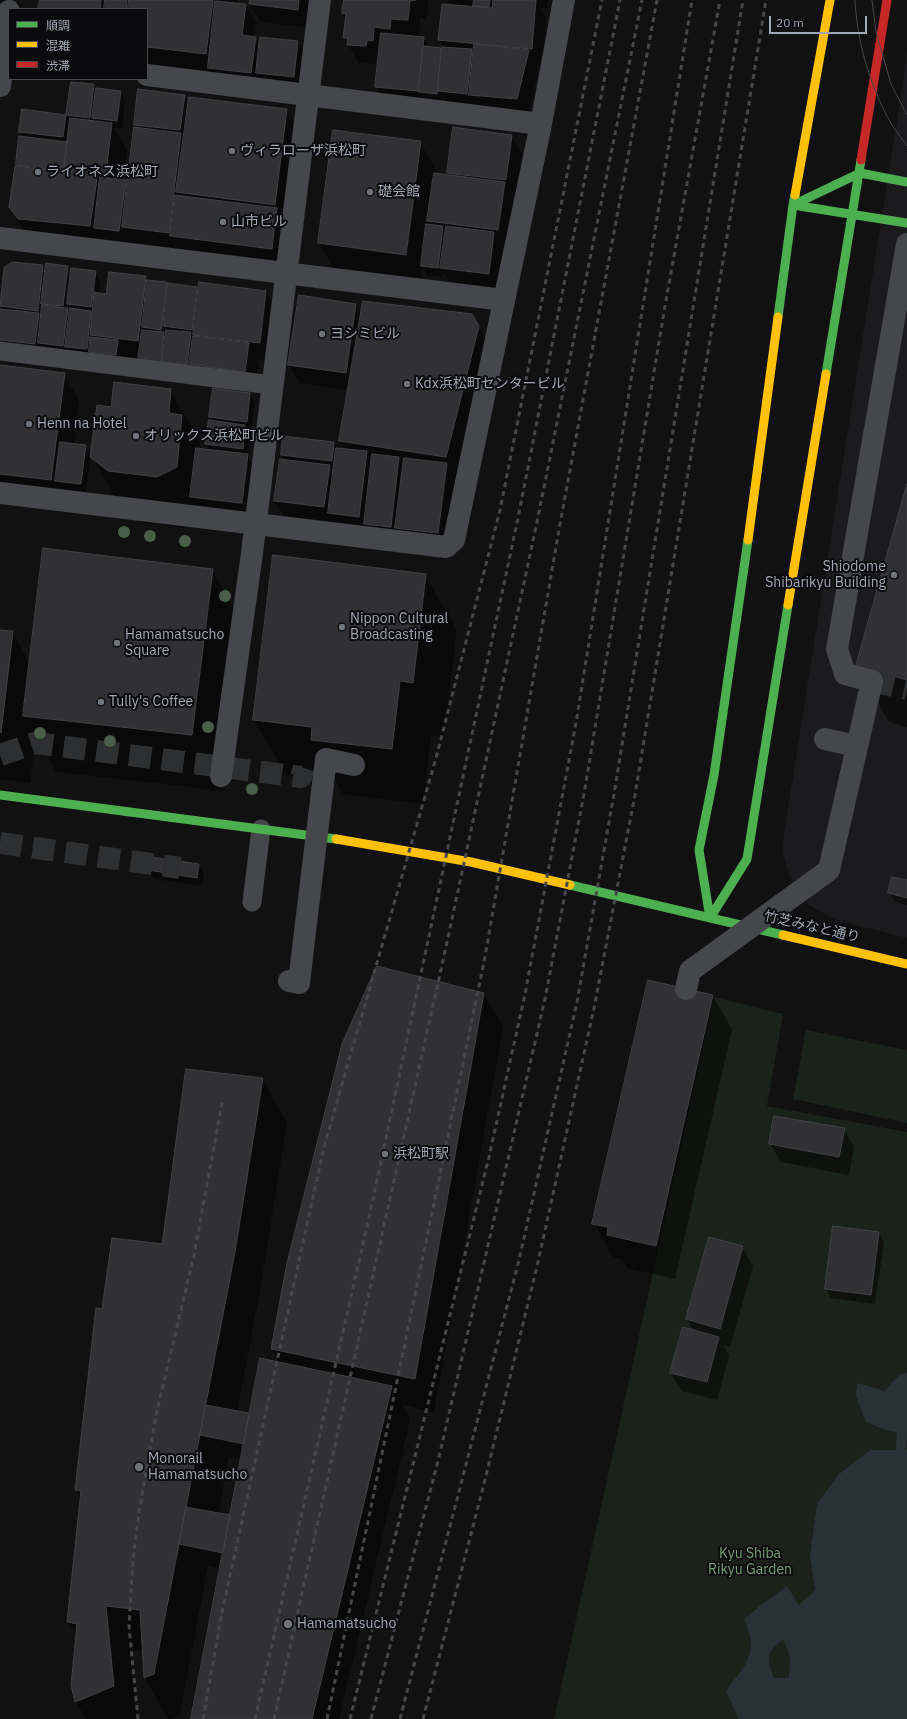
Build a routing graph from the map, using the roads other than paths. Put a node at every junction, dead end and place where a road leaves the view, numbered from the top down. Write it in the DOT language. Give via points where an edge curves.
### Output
graph roads {
  1 [pos="320,0"];
  2 [pos="564,0"];
  3 [pos="830,0"];
  4 [pos="887,0"];
  5 [pos="8,19"];
  6 [pos="4,57"];
  7 [pos="148,75"];
  8 [pos="0,86"];
  9 [pos="308,95"];
  10 [pos="540,124"];
  11 [pos="860,173"];
  12 [pos="907,182"];
  13 [pos="793,205"];
  14 [pos="852,214"];
  15 [pos="907,223"];
  16 [pos="0,238"];
  17 [pos="907,244"];
  18 [pos="286,274"];
  19 [pos="504,300"];
  20 [pos="0,352"];
  21 [pos="272,385"];
  22 [pos="0,493"];
  23 [pos="255,523"];
  24 [pos="825,739"];
  25 [pos="856,746"];
  26 [pos="354,765"];
  27 [pos="221,776"];
  28 [pos="0,795"];
  29 [pos="261,829"];
  30 [pos="252,902"];
  31 [pos="710,918"];
  32 [pos="907,964"];
  33 [pos="289,981"];
  34 [pos="686,989"];
  1 -- 9 [label="street"];
  2 -- 10 [label="street"];
  3 -- 13 [label="street"];
  4 -- 11 [label="street"];
  5 -- 6 [label="street"];
  6 -- 8 [label="street"];
  7 -- 9 [label="street"];
  9 -- 10 [label="street"];
  9 -- 18 [label="street"];
  10 -- 19 [label="street"];
  11 -- 12 [label="street"];
  11 -- 13 [label="street"];
  11 -- 14 [label="street"];
  13 -- 14 [label="street"];
  13 -- 31 [label="street" via="714,775 699,850"];
  14 -- 15 [label="street"];
  14 -- 31 [label="street" via="747,859"];
  16 -- 18 [label="street"];
  17 -- 25 [label="street, bridge" via="837,649 845,674 872,682"];
  18 -- 19 [label="street"];
  18 -- 21 [label="street"];
  19 -- 23 [label="street" via="454,540 446,547"];
  20 -- 21 [label="lane"];
  21 -- 23 [label="street"];
  22 -- 23 [label="street"];
  23 -- 27 [label="street"];
  24 -- 25 [label="street"];
  25 -- 34 [label="street, bridge" via="829,870 690,971"];
  26 -- 33 [label="street, bridge" via="326,759 299,983"];
  28 -- 29 [label="street, 竹芝みなと通り"];
  29 -- 30 [label="lane"];
  29 -- 31 [label="street, 竹芝みなと通り" via="471,862"];
  31 -- 32 [label="street, 竹芝みなと通り"];
}
